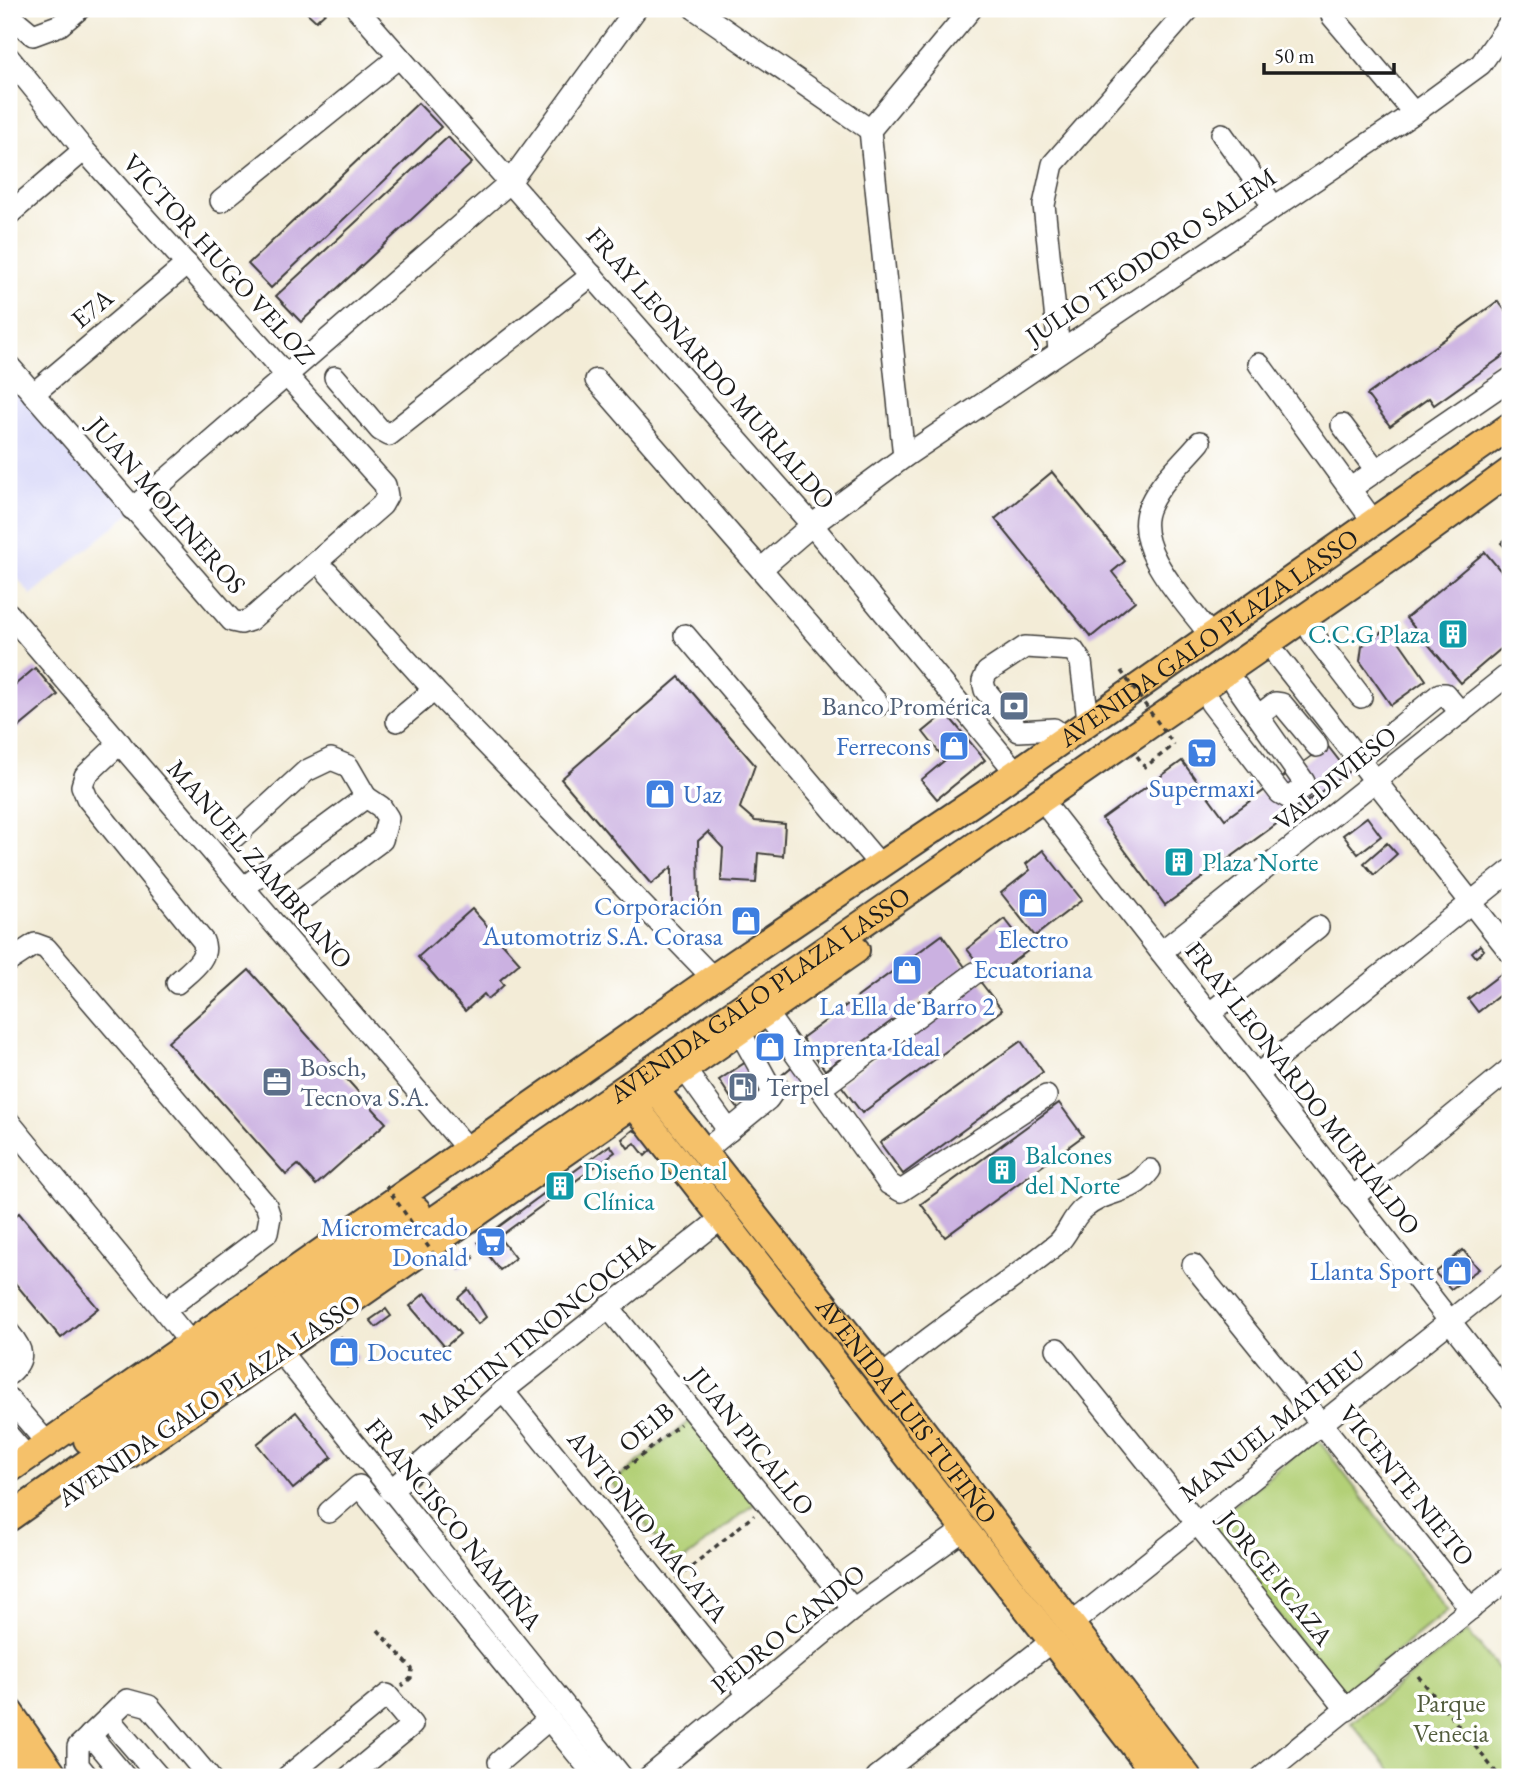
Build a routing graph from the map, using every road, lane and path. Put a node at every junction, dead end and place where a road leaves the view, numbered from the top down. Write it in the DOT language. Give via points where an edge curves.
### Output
graph roads {
  1 [pos="79,9"];
  2 [pos="357,9"];
  3 [pos="636,9"];
  4 [pos="695,9"];
  5 [pos="971,9"];
  6 [pos="1189,9"];
  7 [pos="9,15"];
  8 [pos="1332,16"];
  9 [pos="1510,22"];
  10 [pos="399,57"];
  11 [pos="9,58"];
  12 [pos="1414,113"];
  13 [pos="870,130"];
  14 [pos="1222,134"];
  15 [pos="84,150"];
  16 [pos="509,183"];
  17 [pos="221,201"];
  18 [pos="1274,207"];
  19 [pos="9,214"];
  20 [pos="187,264"];
  21 [pos="592,275"];
  22 [pos="1059,350"];
  23 [pos="1259,364"];
  24 [pos="9,366"];
  25 [pos="285,375"];
  26 [pos="335,377"];
  27 [pos="1510,379"];
  28 [pos="596,380"];
  29 [pos="33,394"];
  30 [pos="1342,425"];
  31 [pos="1510,426"];
  32 [pos="1200,442"];
  33 [pos="1510,454"];
  34 [pos="904,457"];
  35 [pos="1376,470"];
  36 [pos="1510,471"];
  37 [pos="1351,488"];
  38 [pos="1510,491"];
  39 [pos="387,496"];
  40 [pos="132,509"];
  41 [pos="1373,521"];
  42 [pos="812,525"];
  43 [pos="761,569"];
  44 [pos="328,573"];
  45 [pos="13,627"];
  46 [pos="1312,633"];
  47 [pos="685,635"];
  48 [pos="1210,635"];
  49 [pos="1278,657"];
  50 [pos="1121,671"];
  51 [pos="1510,673"];
  52 [pos="1236,685"];
  53 [pos="434,690"];
  54 [pos="1361,696"];
  55 [pos="1211,703"];
  56 [pos="879,705"];
  57 [pos="1461,713"];
  58 [pos="1258,716"];
  59 [pos="1088,720"];
  60 [pos="397,721"];
  61 [pos="1064,737"];
  62 [pos="120,743"];
  63 [pos="1317,746"];
  64 [pos="1136,754"];
  65 [pos="1359,761"];
  66 [pos="1015,771"];
  67 [pos="1375,782"];
  68 [pos="366,797"];
  69 [pos="1052,813"];
  70 [pos="234,837"];
  71 [pos="880,865"];
  72 [pos="1510,871"];
  73 [pos="243,888"];
  74 [pos="302,900"];
  75 [pos="1472,902"];
  76 [pos="1318,927"];
  77 [pos="1161,952"];
  78 [pos="1510,952"];
  79 [pos="9,961"];
  80 [pos="975,973"];
  81 [pos="713,978"];
  82 [pos="177,983"];
  83 [pos="766,1013"];
  84 [pos="1209,1014"];
  85 [pos="740,1032"];
  86 [pos="1510,1069"];
  87 [pos="685,1070"];
  88 [pos="1257,1075"];
  89 [pos="628,1076"];
  90 [pos="821,1088"];
  91 [pos="1046,1096"];
  92 [pos="9,1122"];
  93 [pos="729,1130"];
  94 [pos="468,1150"];
  95 [pos="703,1152"];
  96 [pos="1150,1170"];
  97 [pos="386,1186"];
  98 [pos="1352,1198"];
  99 [pos="722,1218"];
  100 [pos="439,1262"];
  101 [pos="1193,1265"];
  102 [pos="1510,1273"];
  103 [pos="176,1302"];
  104 [pos="608,1307"];
  105 [pos="1451,1322"];
  106 [pos="262,1328"];
  107 [pos="9,1333"];
  108 [pos="190,1342"];
  109 [pos="1057,1349"];
  110 [pos="9,1374"];
  111 [pos="881,1377"];
  112 [pos="503,1391"];
  113 [pos="1510,1398"];
  114 [pos="9,1399"];
  115 [pos="694,1413"];
  116 [pos="1321,1424"];
  117 [pos="9,1436"];
  118 [pos="28,1457"];
  119 [pos="390,1491"];
  120 [pos="9,1496"];
  121 [pos="590,1498"];
  122 [pos="767,1505"];
  123 [pos="329,1512"];
  124 [pos="9,1518"];
  125 [pos="1194,1522"];
  126 [pos="965,1529"];
  127 [pos="9,1536"];
  128 [pos="996,1550"];
  129 [pos="1510,1577"];
  130 [pos="664,1590"];
  131 [pos="853,1609"];
  132 [pos="1471,1609"];
  133 [pos="379,1630"];
  134 [pos="1061,1633"];
  135 [pos="1407,1662"];
  136 [pos="749,1695"];
  137 [pos="389,1697"];
  138 [pos="1119,1710"];
  139 [pos="1347,1710"];
  140 [pos="9,1711"];
  141 [pos="108,1718"];
  142 [pos="549,1719"];
  143 [pos="90,1735"];
  144 [pos="9,1752"];
  145 [pos="499,1762"];
  146 [pos="26,1777"];
  147 [pos="55,1777"];
  148 [pos="88,1777"];
  149 [pos="125,1777"];
  150 [pos="159,1777"];
  151 [pos="209,1777"];
  152 [pos="286,1777"];
  153 [pos="349,1777"];
  154 [pos="596,1777"];
  155 [pos="622,1777"];
  156 [pos="649,1777"];
  157 [pos="877,1777"];
  158 [pos="1158,1777"];
  159 [pos="1188,1777"];
  160 [pos="1262,1777"];
  161 [pos="1500,1777"];
  1 -- 7 [label="street" via="60,25 33,34"];
  2 -- 10 [label="street, FRAY LEONARDO MURIALDO"];
  3 -- 16 [label="street"];
  4 -- 13 [label="street"];
  5 -- 13 [label="street"];
  6 -- 22 [label="street" via="1053,164 1044,205"];
  8 -- 12 [label="street"];
  9 -- 12 [label="street, JULIO TEODORO SALEM" via="1481,64"];
  10 -- 16 [label="street, FRAY LEONARDO MURIALDO"];
  10 -- 17 [label="street"];
  11 -- 15 [label="street, VICTOR HUGO VELOZ"];
  12 -- 18 [label="street, JULIO TEODORO SALEM"];
  13 -- 34 [label="street"];
  14 -- 18 [label="street"];
  15 -- 19 [label="street"];
  15 -- 20 [label="street, VICTOR HUGO VELOZ"];
  16 -- 21 [label="street, FRAY LEONARDO MURIALDO"];
  16 -- 25 [label="street"];
  18 -- 22 [label="street, JULIO TEODORO SALEM"];
  20 -- 25 [label="street, VICTOR HUGO VELOZ"];
  20 -- 29 [label="street, E7A"];
  21 -- 26 [label="street" via="389,435"];
  21 -- 42 [label="street, FRAY LEONARDO MURIALDO"];
  22 -- 34 [label="street, JULIO TEODORO SALEM"];
  23 -- 37 [label="street"];
  24 -- 29 [label="street, JUAN MOLINEROS"];
  25 -- 39 [label="street, VICTOR HUGO VELOZ" via="384,485"];
  25 -- 40 [label="street"];
  27 -- 35 [label="street"];
  28 -- 43 [label="street"];
  29 -- 40 [label="street, JUAN MOLINEROS"];
  30 -- 35 [label="street"];
  31 -- 41 [label="main road, AVENIDA GALO PLAZA LASSO"];
  32 -- 48 [label="street" via="1155,496 1144,533 1153,557"];
  33 -- 89 [label="main road, AVENIDA GALO PLAZA LASSO"];
  34 -- 42 [label="street, JULIO TEODORO SALEM"];
  35 -- 37 [label="street"];
  36 -- 89 [label="main road, AVENIDA GALO PLAZA LASSO" via="1395,555"];
  37 -- 41 [label="street"];
  38 -- 46 [label="main road, AVENIDA GALO PLAZA LASSO"];
  39 -- 40 [label="street, JUAN MOLINEROS" via="250,620 241,623 232,621"];
  41 -- 48 [label="main road, AVENIDA GALO PLAZA LASSO"];
  42 -- 43 [label="street, JULIO TEODORO SALEM"];
  42 -- 66 [label="street, FRAY LEONARDO MURIALDO"];
  43 -- 56 [label="street"];
  44 -- 53 [label="street"];
  45 -- 62 [label="street, MANUEL ZAMBRANO"];
  46 -- 49 [label="main road, AVENIDA GALO PLAZA LASSO"];
  46 -- 54 [label="street"];
  47 -- 71 [label="street"];
  48 -- 59 [label="main road, AVENIDA GALO PLAZA LASSO"];
  49 -- 52 [label="main road, AVENIDA GALO PLAZA LASSO"];
  49 -- 65 [label="street"];
  50 -- 64 [label="path, bridge" via="1174,745 1145,767"];
  51 -- 57 [label="street, VALDIVIESO"];
  52 -- 55 [label="main road, AVENIDA GALO PLAZA LASSO"];
  52 -- 58 [label="street"];
  53 -- 60 [label="street"];
  53 -- 81 [label="street"];
  55 -- 58 [label="street" via="1280,793 1289,798 1304,782"];
  55 -- 64 [label="main road, AVENIDA GALO PLAZA LASSO"];
  57 -- 65 [label="street" via="1440,694"];
  57 -- 67 [label="street, VALDIVIESO"];
  58 -- 63 [label="street" via="1275,703 1282,704"];
  59 -- 61 [label="main road, AVENIDA GALO PLAZA LASSO"];
  59 -- 61 [label="street" via="1081,662 1073,650 1025,647 987,672 985,690 1019,731 1054,729"];
  61 -- 66 [label="main road, AVENIDA GALO PLAZA LASSO"];
  62 -- 73 [label="street, MANUEL ZAMBRANO"];
  62 -- 82 [label="street" via="85,776 82,786 203,941 204,956"];
  64 -- 69 [label="main road, AVENIDA GALO PLAZA LASSO"];
  65 -- 67 [label="street"];
  66 -- 71 [label="main road, AVENIDA GALO PLAZA LASSO"];
  67 -- 75 [label="street"];
  67 -- 77 [label="street, VALDIVIESO"];
  68 -- 70 [label="street" via="348,766 331,758 306,771"];
  68 -- 73 [label="street"];
  68 -- 74 [label="street" via="388,818 382,840"];
  69 -- 77 [label="street, FRAY LEONARDO MURIALDO"];
  69 -- 83 [label="main road, AVENIDA GALO PLAZA LASSO"];
  71 -- 81 [label="main road, AVENIDA GALO PLAZA LASSO"];
  72 -- 75 [label="street"];
  73 -- 94 [label="street, MANUEL ZAMBRANO"];
  75 -- 78 [label="street"];
  75 -- 88 [label="street"];
  76 -- 84 [label="street"];
  77 -- 84 [label="street, FRAY LEONARDO MURIALDO"];
  79 -- 103 [label="street" via="35,944 46,948 266,1205 270,1217 267,1233"];
  80 -- 90 [label="street"];
  81 -- 89 [label="main road, AVENIDA GALO PLAZA LASSO"];
  83 -- 85 [label="main road, AVENIDA GALO PLAZA LASSO"];
  83 -- 90 [label="street"];
  84 -- 88 [label="street, FRAY LEONARDO MURIALDO"];
  85 -- 87 [label="main road, AVENIDA GALO PLAZA LASSO"];
  85 -- 93 [label="street" via="773,1092"];
  86 -- 98 [label="street"];
  87 -- 89 [label="main road, AVENIDA GALO PLAZA LASSO"];
  87 -- 93 [label="street"];
  88 -- 98 [label="street, FRAY LEONARDO MURIALDO"];
  89 -- 94 [label="main road, AVENIDA GALO PLAZA LASSO"];
  89 -- 95 [label="main road, AVENIDA LUIS TUFIÑO"];
  89 -- 99 [label="main road, AVENIDA LUIS TUFIÑO"];
  89 -- 106 [label="main road, AVENIDA GALO PLAZA LASSO"];
  89 -- 106 [label="main road, AVENIDA GALO PLAZA LASSO"];
  90 -- 91 [label="street" via="889,1184 901,1191"];
  92 -- 108 [label="street"];
  93 -- 95 [label="street"];
  94 -- 106 [label="main road, AVENIDA GALO PLAZA LASSO"];
  95 -- 111 [label="main road, AVENIDA LUIS TUFIÑO"];
  96 -- 111 [label="street" via="1140,1184 1108,1192 1082,1209 1061,1241"];
  97 -- 100 [label="path, bridge"];
  98 -- 105 [label="street, FRAY LEONARDO MURIALDO"];
  99 -- 104 [label="street, MARTIN TINONCOCHA"];
  99 -- 126 [label="main road, AVENIDA LUIS TUFIÑO"];
  101 -- 116 [label="street, VICENTE NIETO"];
  102 -- 105 [label="street, MANUEL MATHEU"];
  104 -- 112 [label="street, MARTIN TINONCOCHA"];
  104 -- 115 [label="street, JUAN PICALLO"];
  105 -- 113 [label="street, FRAY LEONARDO MURIALDO"];
  105 -- 116 [label="street, MANUEL MATHEU"];
  106 -- 108 [label="main road, AVENIDA GALO PLAZA LASSO"];
  106 -- 119 [label="street, FRANCISCO NAMIÑA"];
  106 -- 120 [label="main road, AVENIDA GALO PLAZA LASSO"];
  106 -- 124 [label="main road, AVENIDA GALO PLAZA LASSO"];
  106 -- 127 [label="main road, AVENIDA GALO PLAZA LASSO"];
  107 -- 110 [label="street" via="22,1354"];
  108 -- 118 [label="main road, AVENIDA GALO PLAZA LASSO"];
  109 -- 125 [label="street, JORGE ICAZA"];
  111 -- 128 [label="main road, AVENIDA LUIS TUFIÑO"];
  112 -- 119 [label="street, MARTIN TINONCOCHA"];
  112 -- 121 [label="street, ANTONIO MACATA"];
  114 -- 118 [label="street"];
  115 -- 121 [label="path, OE1B"];
  115 -- 122 [label="street, JUAN PICALLO"];
  116 -- 125 [label="street, MANUEL MATHEU"];
  116 -- 132 [label="street, VICENTE NIETO"];
  117 -- 118 [label="street"];
  119 -- 155 [label="street, FRANCISCO NAMIÑA"];
  121 -- 130 [label="street, ANTONIO MACATA"];
  122 -- 130 [label="path"];
  122 -- 131 [label="street, JUAN PICALLO"];
  123 -- 142 [label="street" via="359,1486"];
  125 -- 134 [label="street, MANUEL MATHEU"];
  125 -- 139 [label="street, JORGE ICAZA"];
  126 -- 128 [label="main road, AVENIDA LUIS TUFIÑO"];
  126 -- 131 [label="street, PEDRO CANDO"];
  128 -- 134 [label="main road, AVENIDA LUIS TUFIÑO"];
  129 -- 132 [label="street"];
  130 -- 136 [label="street, ANTONIO MACATA"];
  131 -- 136 [label="street, PEDRO CANDO"];
  132 -- 135 [label="street"];
  133 -- 137 [label="path" via="414,1674"];
  134 -- 138 [label="main road, AVENIDA LUIS TUFIÑO"];
  134 -- 157 [label="street, MANUEL MATHEU"];
  135 -- 139 [label="street"];
  135 -- 161 [label="path"];
  136 -- 156 [label="street, PEDRO CANDO"];
  137 -- 152 [label="street"];
  137 -- 153 [label="street" via="412,1726"];
  138 -- 158 [label="main road, AVENIDA LUIS TUFIÑO"];
  138 -- 159 [label="main road, AVENIDA LUIS TUFIÑO"];
  139 -- 160 [label="street"];
  140 -- 147 [label="main road"];
  141 -- 143 [label="street"];
  141 -- 150 [label="street"];
  141 -- 151 [label="street" via="127,1700 149,1706"];
  142 -- 145 [label="street"];
  142 -- 154 [label="street"];
  143 -- 148 [label="street" via="76,1756"];
  143 -- 149 [label="street"];
  144 -- 146 [label="main road"];
}
